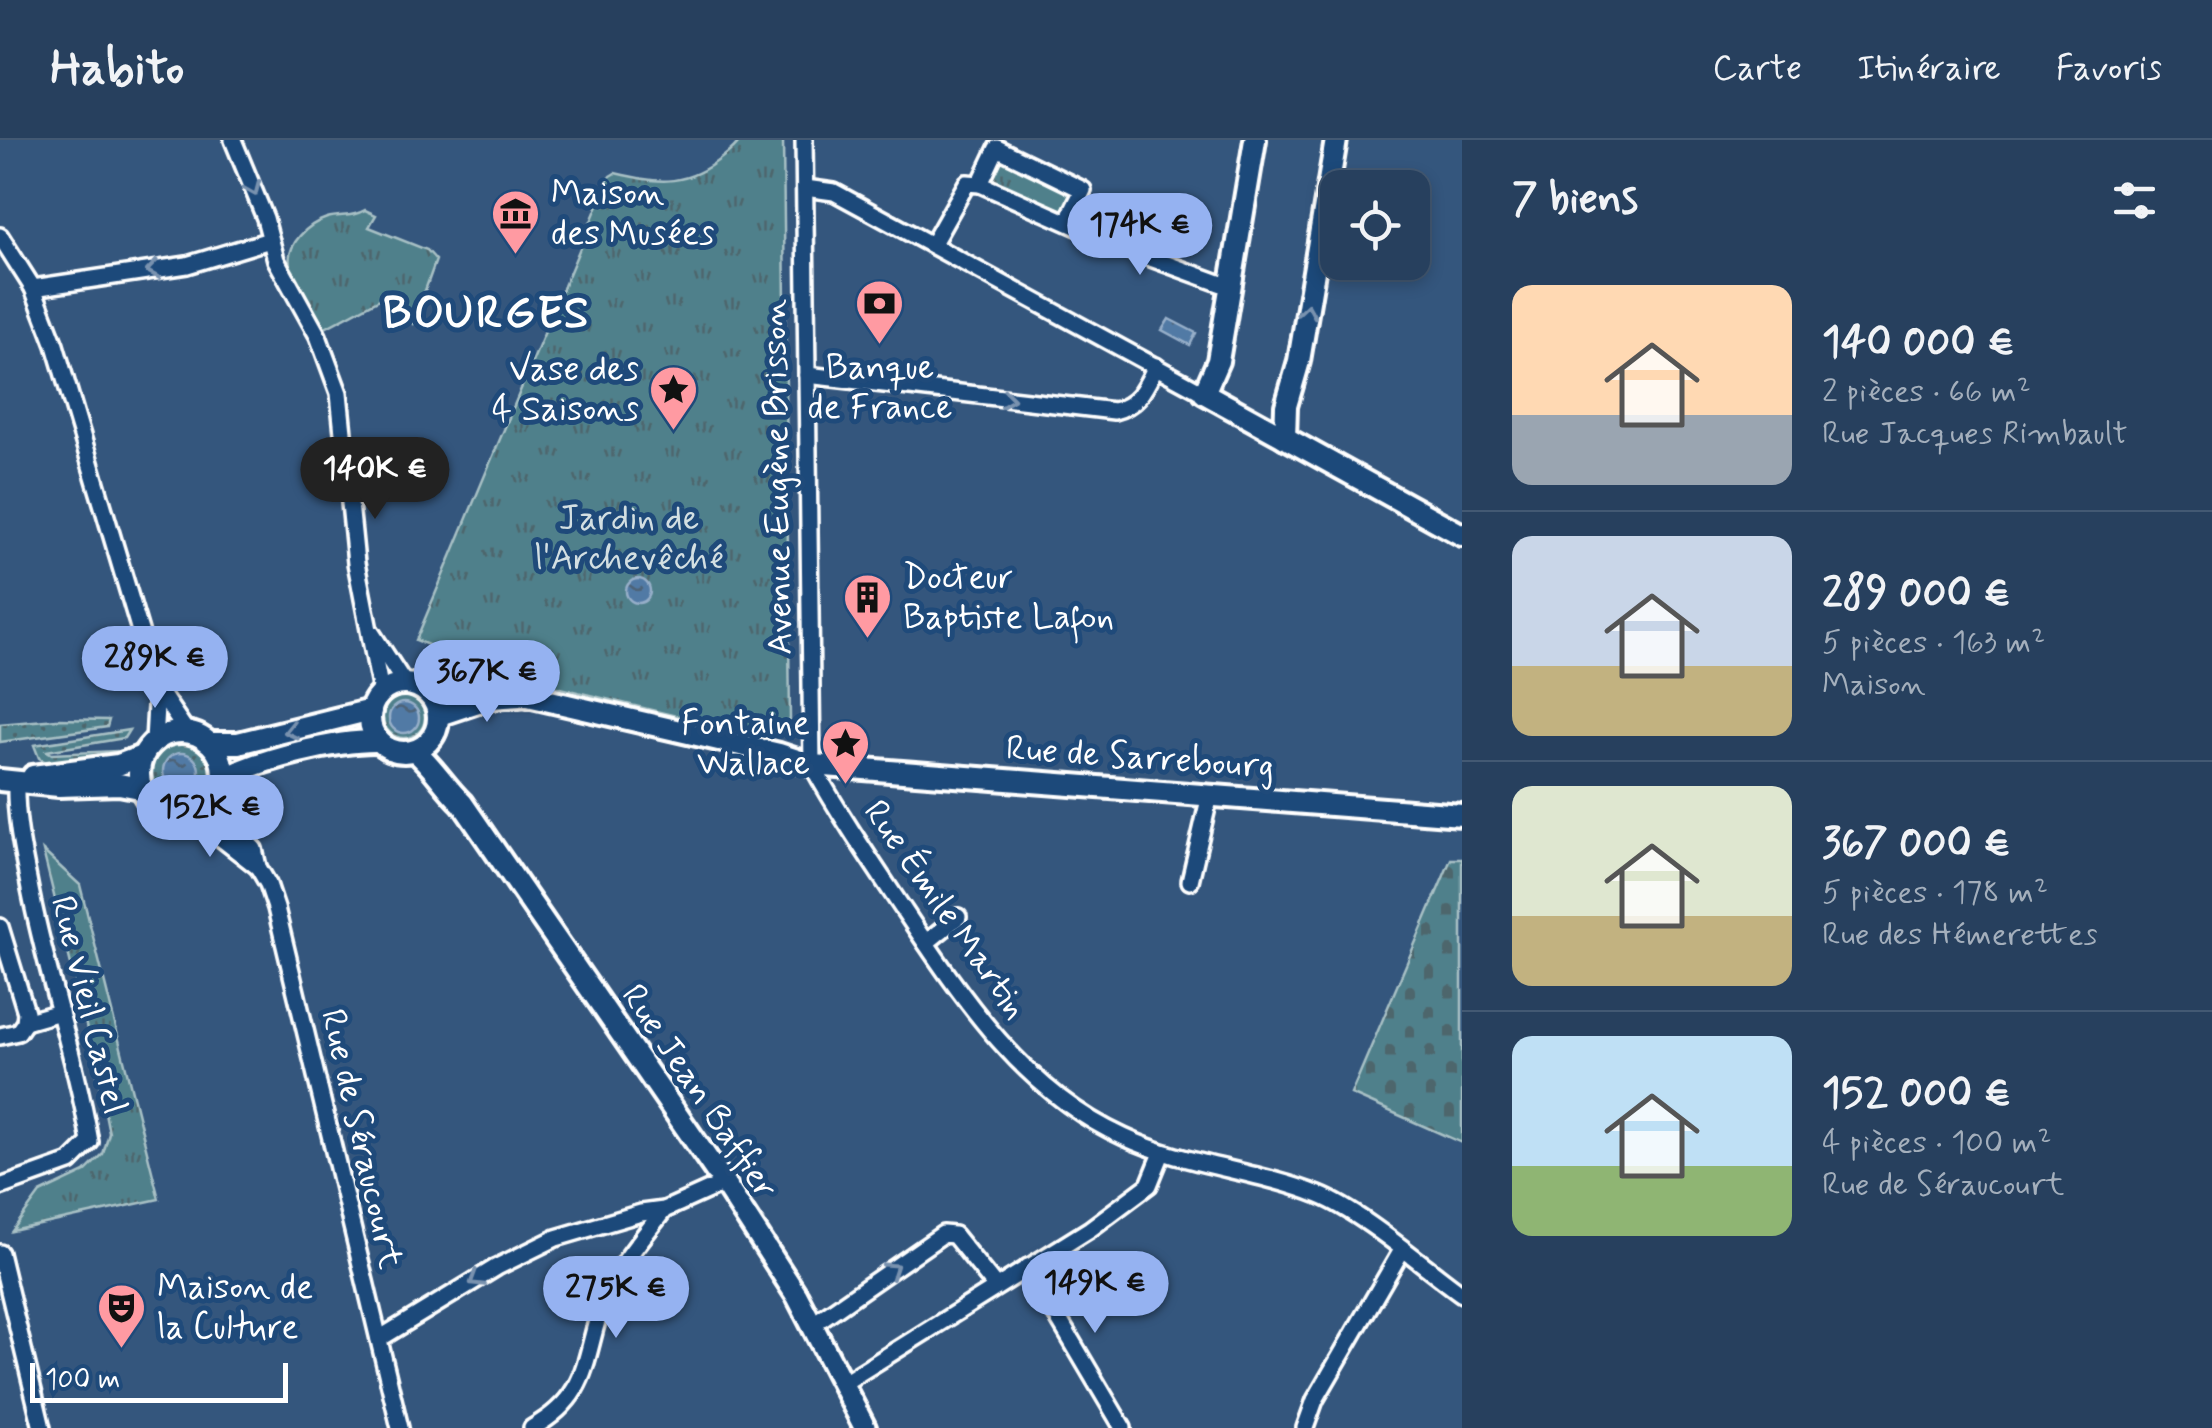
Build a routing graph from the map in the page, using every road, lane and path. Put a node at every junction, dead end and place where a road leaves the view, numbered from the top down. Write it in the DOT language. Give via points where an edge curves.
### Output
graph roads {
  1 [pos="233,140"];
  2 [pos="804,140"];
  3 [pos="1255,140"];
  4 [pos="1336,140"];
  5 [pos="999,144"];
  6 [pos="980,184"];
  7 [pos="804,188"];
  8 [pos="1068,222"];
  9 [pos="0,236"];
  10 [pos="270,240"];
  11 [pos="932,245"];
  12 [pos="1230,287"];
  13 [pos="33,288"];
  14 [pos="1156,366"];
  15 [pos="807,375"];
  16 [pos="1204,392"];
  17 [pos="1285,438"];
  18 [pos="1462,534"];
  19 [pos="368,628"];
  20 [pos="414,686"];
  21 [pos="157,688"];
  22 [pos="524,695"];
  23 [pos="376,701"];
  24 [pos="439,715"];
  25 [pos="186,731"];
  26 [pos="434,737"];
  27 [pos="378,741"];
  28 [pos="210,743"];
  29 [pos="148,748"];
  30 [pos="415,751"];
  31 [pos="812,765"];
  32 [pos="223,779"];
  33 [pos="8,780"];
  34 [pos="140,788"];
  35 [pos="1210,795"];
  36 [pos="215,800"];
  37 [pos="462,803"];
  38 [pos="186,816"];
  39 [pos="1462,816"];
  40 [pos="258,867"];
  41 [pos="1190,881"];
  42 [pos="958,917"];
  43 [pos="0,927"];
  44 [pos="926,943"];
  45 [pos="60,1012"];
  46 [pos="25,1022"];
  47 [pos="0,1036"];
  48 [pos="1162,1154"];
  49 [pos="724,1183"];
  50 [pos="0,1187"];
  51 [pos="664,1210"];
  52 [pos="1402,1250"];
  53 [pos="0,1253"];
  54 [pos="1028,1267"];
  55 [pos="995,1286"];
  56 [pos="1462,1294"];
  57 [pos="812,1324"];
  58 [pos="379,1339"];
  59 [pos="842,1384"];
  60 [pos="42,1428"];
  61 [pos="400,1428"];
  62 [pos="532,1428"];
  63 [pos="865,1428"];
  64 [pos="1123,1428"];
  65 [pos="1305,1428"];
  1 -- 10 [label="street, one-way"];
  2 -- 7 [label="street, Avenue Eugène Brisson"];
  3 -- 12 [label="main road"];
  17 -- 4 [label="main road, one-way"];
  5 -- 6 [label="street"];
  5 -- 8 [label="street" via="1083,190"];
  6 -- 8 [label="street"];
  6 -- 11 [label="street" via="967,182"];
  7 -- 11 [label="street" via="834,192"];
  7 -- 15 [label="street, Avenue Eugène Brisson"];
  8 -- 12 [label="street"];
  9 -- 13 [label="street"];
  10 -- 13 [label="street, one-way" via="186,265"];
  10 -- 19 [label="street" via="337,388"];
  11 -- 14 [label="street"];
  12 -- 16 [label="main road" via="1218,361"];
  13 -- 21 [label="street"];
  15 -- 14 [label="street, one-way" via="1114,411 1139,399"];
  14 -- 16 [label="street"];
  15 -- 31 [label="street, Avenue Eugène Brisson"];
  16 -- 17 [label="main road"];
  17 -- 18 [label="main road"];
  19 -- 20 [label="street"];
  19 -- 23 [label="street"];
  20 -- 22 [label="main road, Rue de Sarrebourg" via="470,677"];
  20 -- 23 [label="main road"];
  20 -- 24 [label="main road" via="431,696"];
  21 -- 25 [label="street"];
  21 -- 29 [label="street"];
  22 -- 24 [label="main road"];
  22 -- 31 [label="main road, Rue de Sarrebourg"];
  23 -- 27 [label="main road" via="370,721"];
  23 -- 28 [label="main road, one-way" via="238,743"];
  24 -- 26 [label="main road"];
  25 -- 28 [label="main road"];
  25 -- 29 [label="main road"];
  26 -- 30 [label="main road"];
  26 -- 37 [label="main road, Rue Jean Baffier"];
  27 -- 30 [label="main road" via="395,752"];
  27 -- 32 [label="main road" via="244,768"];
  28 -- 32 [label="main road"];
  29 -- 33 [label="main road" via="118,765"];
  29 -- 34 [label="main road"];
  30 -- 37 [label="main road, Rue Jean Baffier"];
  31 -- 35 [label="main road, Rue de Sarrebourg"];
  31 -- 44 [label="street, Rue Émile Martin"];
  32 -- 36 [label="main road"];
  33 -- 34 [label="main road"];
  33 -- 45 [label="street, Rue Vieil Castel"];
  34 -- 38 [label="main road" via="162,812"];
  35 -- 39 [label="main road, Rue de Sarrebourg"];
  35 -- 41 [label="street"];
  36 -- 38 [label="main road"];
  36 -- 40 [label="street, Rue de Séraucourt" via="254,849"];
  37 -- 49 [label="main road, Rue Jean Baffier"];
  38 -- 40 [label="street, Rue de Séraucourt"];
  40 -- 58 [label="street, Rue de Séraucourt" via="276,908"];
  42 -- 44 [label="street"];
  43 -- 46 [label="street"];
  44 -- 48 [label="street, Rue Émile Martin" via="981,1021 1036,1077 1092,1120"];
  45 -- 46 [label="street"];
  45 -- 50 [label="street, Rue Vieil Castel" via="90,1142 70,1162"];
  46 -- 47 [label="street" via="18,1032"];
  48 -- 52 [label="street, Rue Émile Martin" via="1325,1197"];
  48 -- 54 [label="street" via="1149,1185"];
  49 -- 51 [label="street"];
  49 -- 57 [label="main road, Rue Jean Baffier"];
  51 -- 58 [label="street, one-way" via="556,1238"];
  51 -- 62 [label="street" via="604,1302 582,1380 568,1401"];
  52 -- 56 [label="street, Rue Émile Martin"];
  52 -- 65 [label="street"];
  53 -- 60 [label="street"];
  54 -- 55 [label="street"];
  54 -- 64 [label="street"];
  57 -- 55 [label="street, one-way" via="944,1234 954,1235"];
  55 -- 59 [label="street"];
  57 -- 59 [label="main road, Rue Jean Baffier"];
  58 -- 61 [label="street, Rue de Séraucourt"];
  59 -- 63 [label="main road, Rue Jean Baffier"];
}
